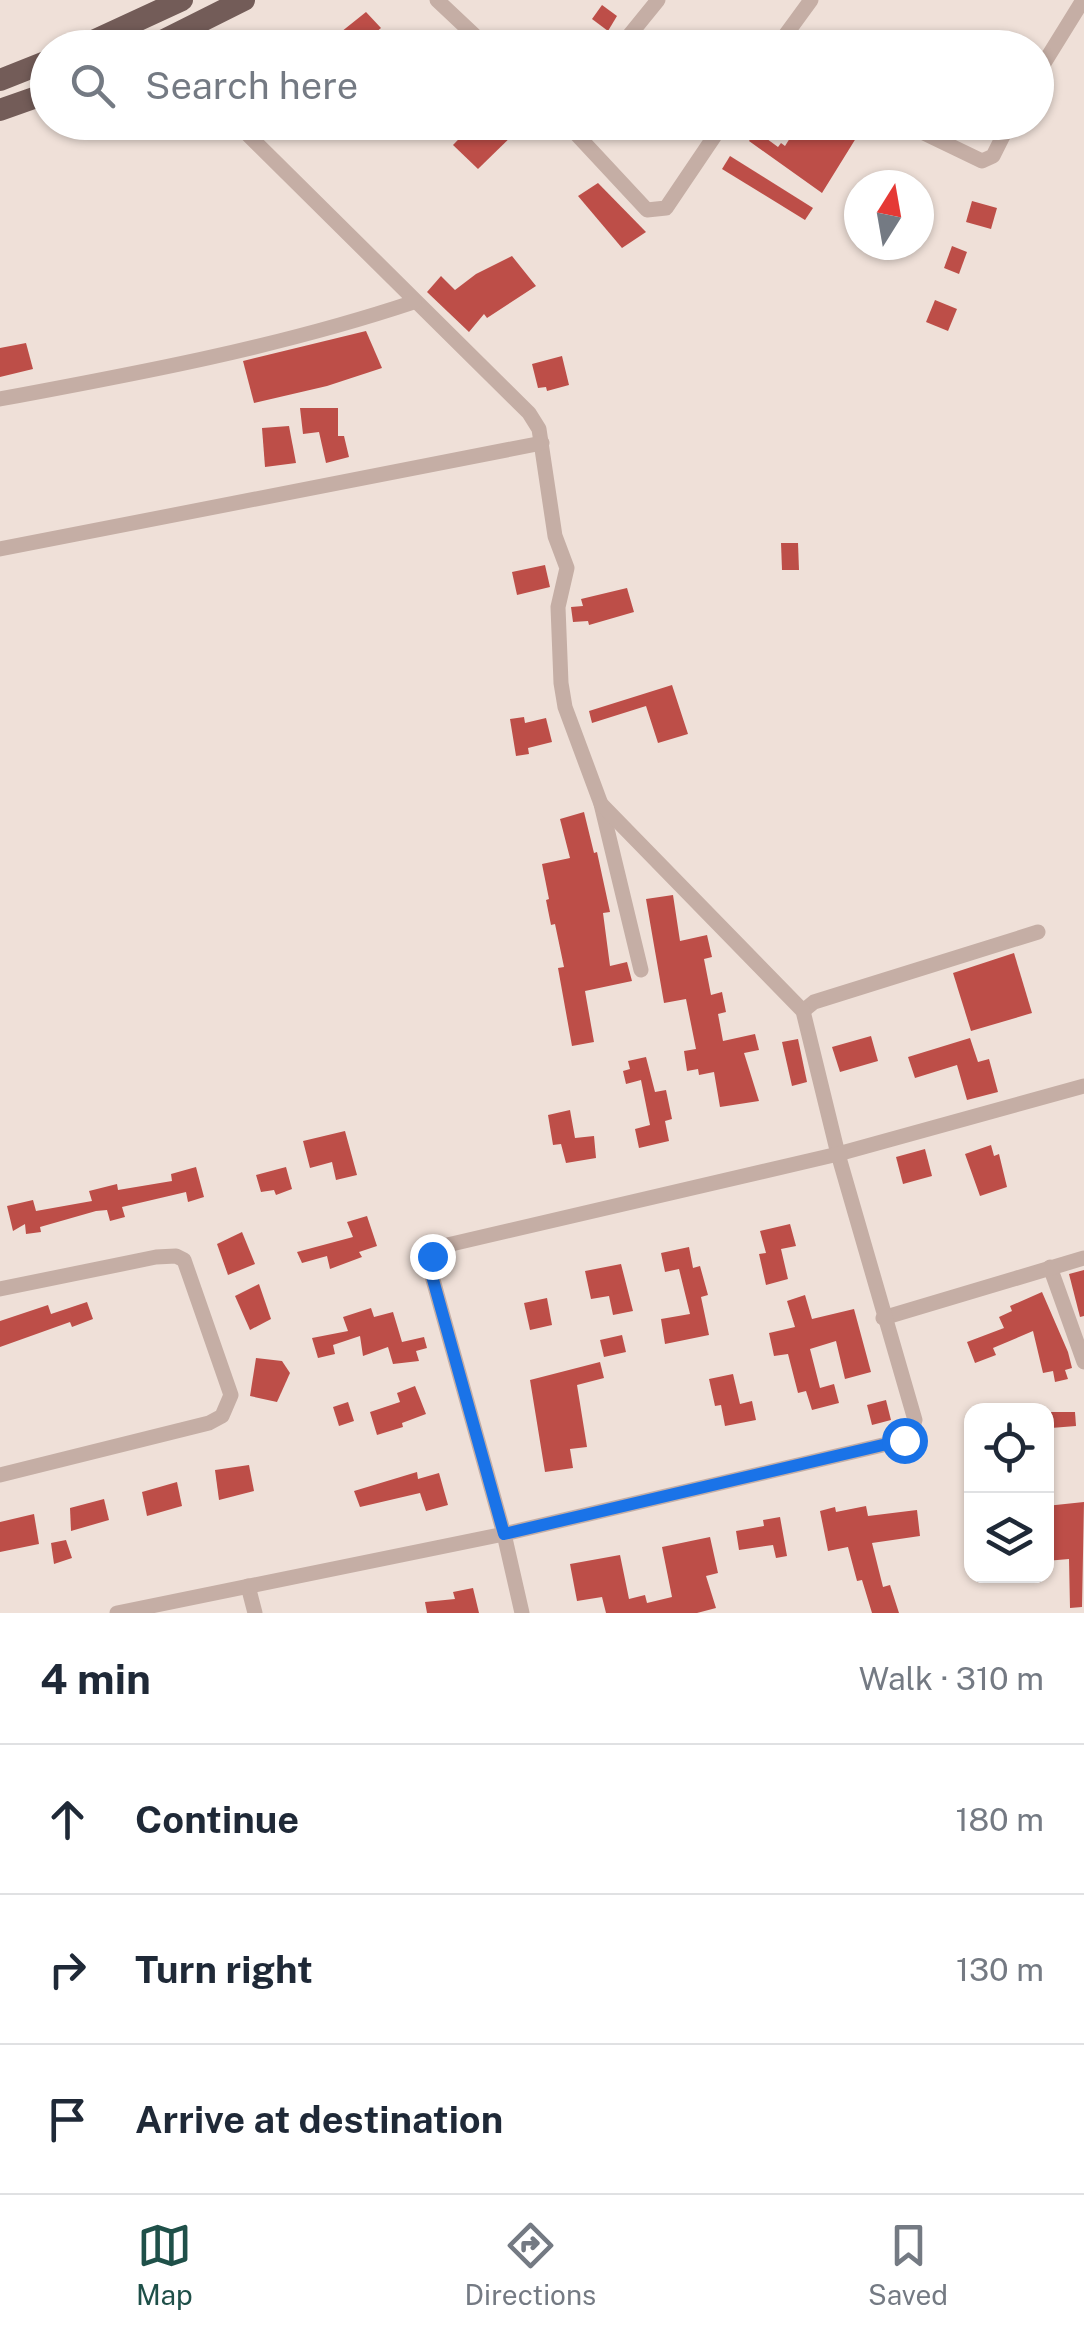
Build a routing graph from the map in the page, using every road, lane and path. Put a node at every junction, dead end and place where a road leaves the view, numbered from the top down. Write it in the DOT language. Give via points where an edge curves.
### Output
graph roads {
  1 [pos="182,0"];
  2 [pos="244,0"];
  3 [pos="437,0"];
  4 [pos="658,0"];
  5 [pos="811,0"];
  6 [pos="1084,0"];
  7 [pos="117,30"];
  8 [pos="184,30"];
  9 [pos="469,30"];
  10 [pos="634,30"];
  11 [pos="792,30"];
  12 [pos="1054,48"];
  13 [pos="30,68"];
  14 [pos="0,80"];
  15 [pos="30,100"];
  16 [pos="0,110"];
  17 [pos="254,140"];
  18 [pos="581,140"];
  19 [pos="712,140"];
  20 [pos="938,140"];
  21 [pos="1001,140"];
  22 [pos="414,302"];
  23 [pos="0,398"];
  24 [pos="542,444"];
  25 [pos="0,549"];
  26 [pos="601,804"];
  27 [pos="1038,932"];
  28 [pos="641,970"];
  29 [pos="803,1010"];
  30 [pos="1084,1086"];
  31 [pos="838,1154"];
  32 [pos="1084,1258"];
  33 [pos="1050,1267"];
  34 [pos="0,1289"];
  35 [pos="884,1318"];
  36 [pos="1084,1362"];
  37 [pos="0,1475"];
  38 [pos="504,1534"];
  39 [pos="248,1586"];
  40 [pos="125,1612"];
  41 [pos="255,1613"];
  42 [pos="522,1613"];
  1 -- 7 [label="main road"];
  2 -- 8 [label="main road"];
  3 -- 9 [label="street"];
  4 -- 10 [label="street"];
  5 -- 11 [label="street"];
  6 -- 12 [label="street"];
  13 -- 14 [label="main road"];
  15 -- 16 [label="main road"];
  17 -- 22 [label="street"];
  18 -- 19 [label="street" via="648,210 658,211"];
  20 -- 21 [label="street" via="982,161"];
  22 -- 23 [label="street" via="180,366"];
  22 -- 24 [label="street" via="528,414"];
  24 -- 25 [label="street"];
  24 -- 26 [label="street" via="566,568 558,608 560,683"];
  26 -- 28 [label="street"];
  26 -- 29 [label="street"];
  27 -- 29 [label="street"];
  29 -- 31 [label="street"];
  30 -- 31 [label="street"];
  31 -- 35 [label="street"];
  31 -- 38 [label="street" via="442,1246 432,1256 430,1269"];
  32 -- 33 [label="street"];
  33 -- 35 [label="street"];
  33 -- 36 [label="street"];
  34 -- 37 [label="street" via="176,1256 184,1260 231,1395 222,1416 209,1422"];
  35 -- 38 [label="street" via="915,1420 904,1440"];
  38 -- 39 [label="street"];
  38 -- 42 [label="street"];
  39 -- 40 [label="street"];
  39 -- 41 [label="street"];
}
